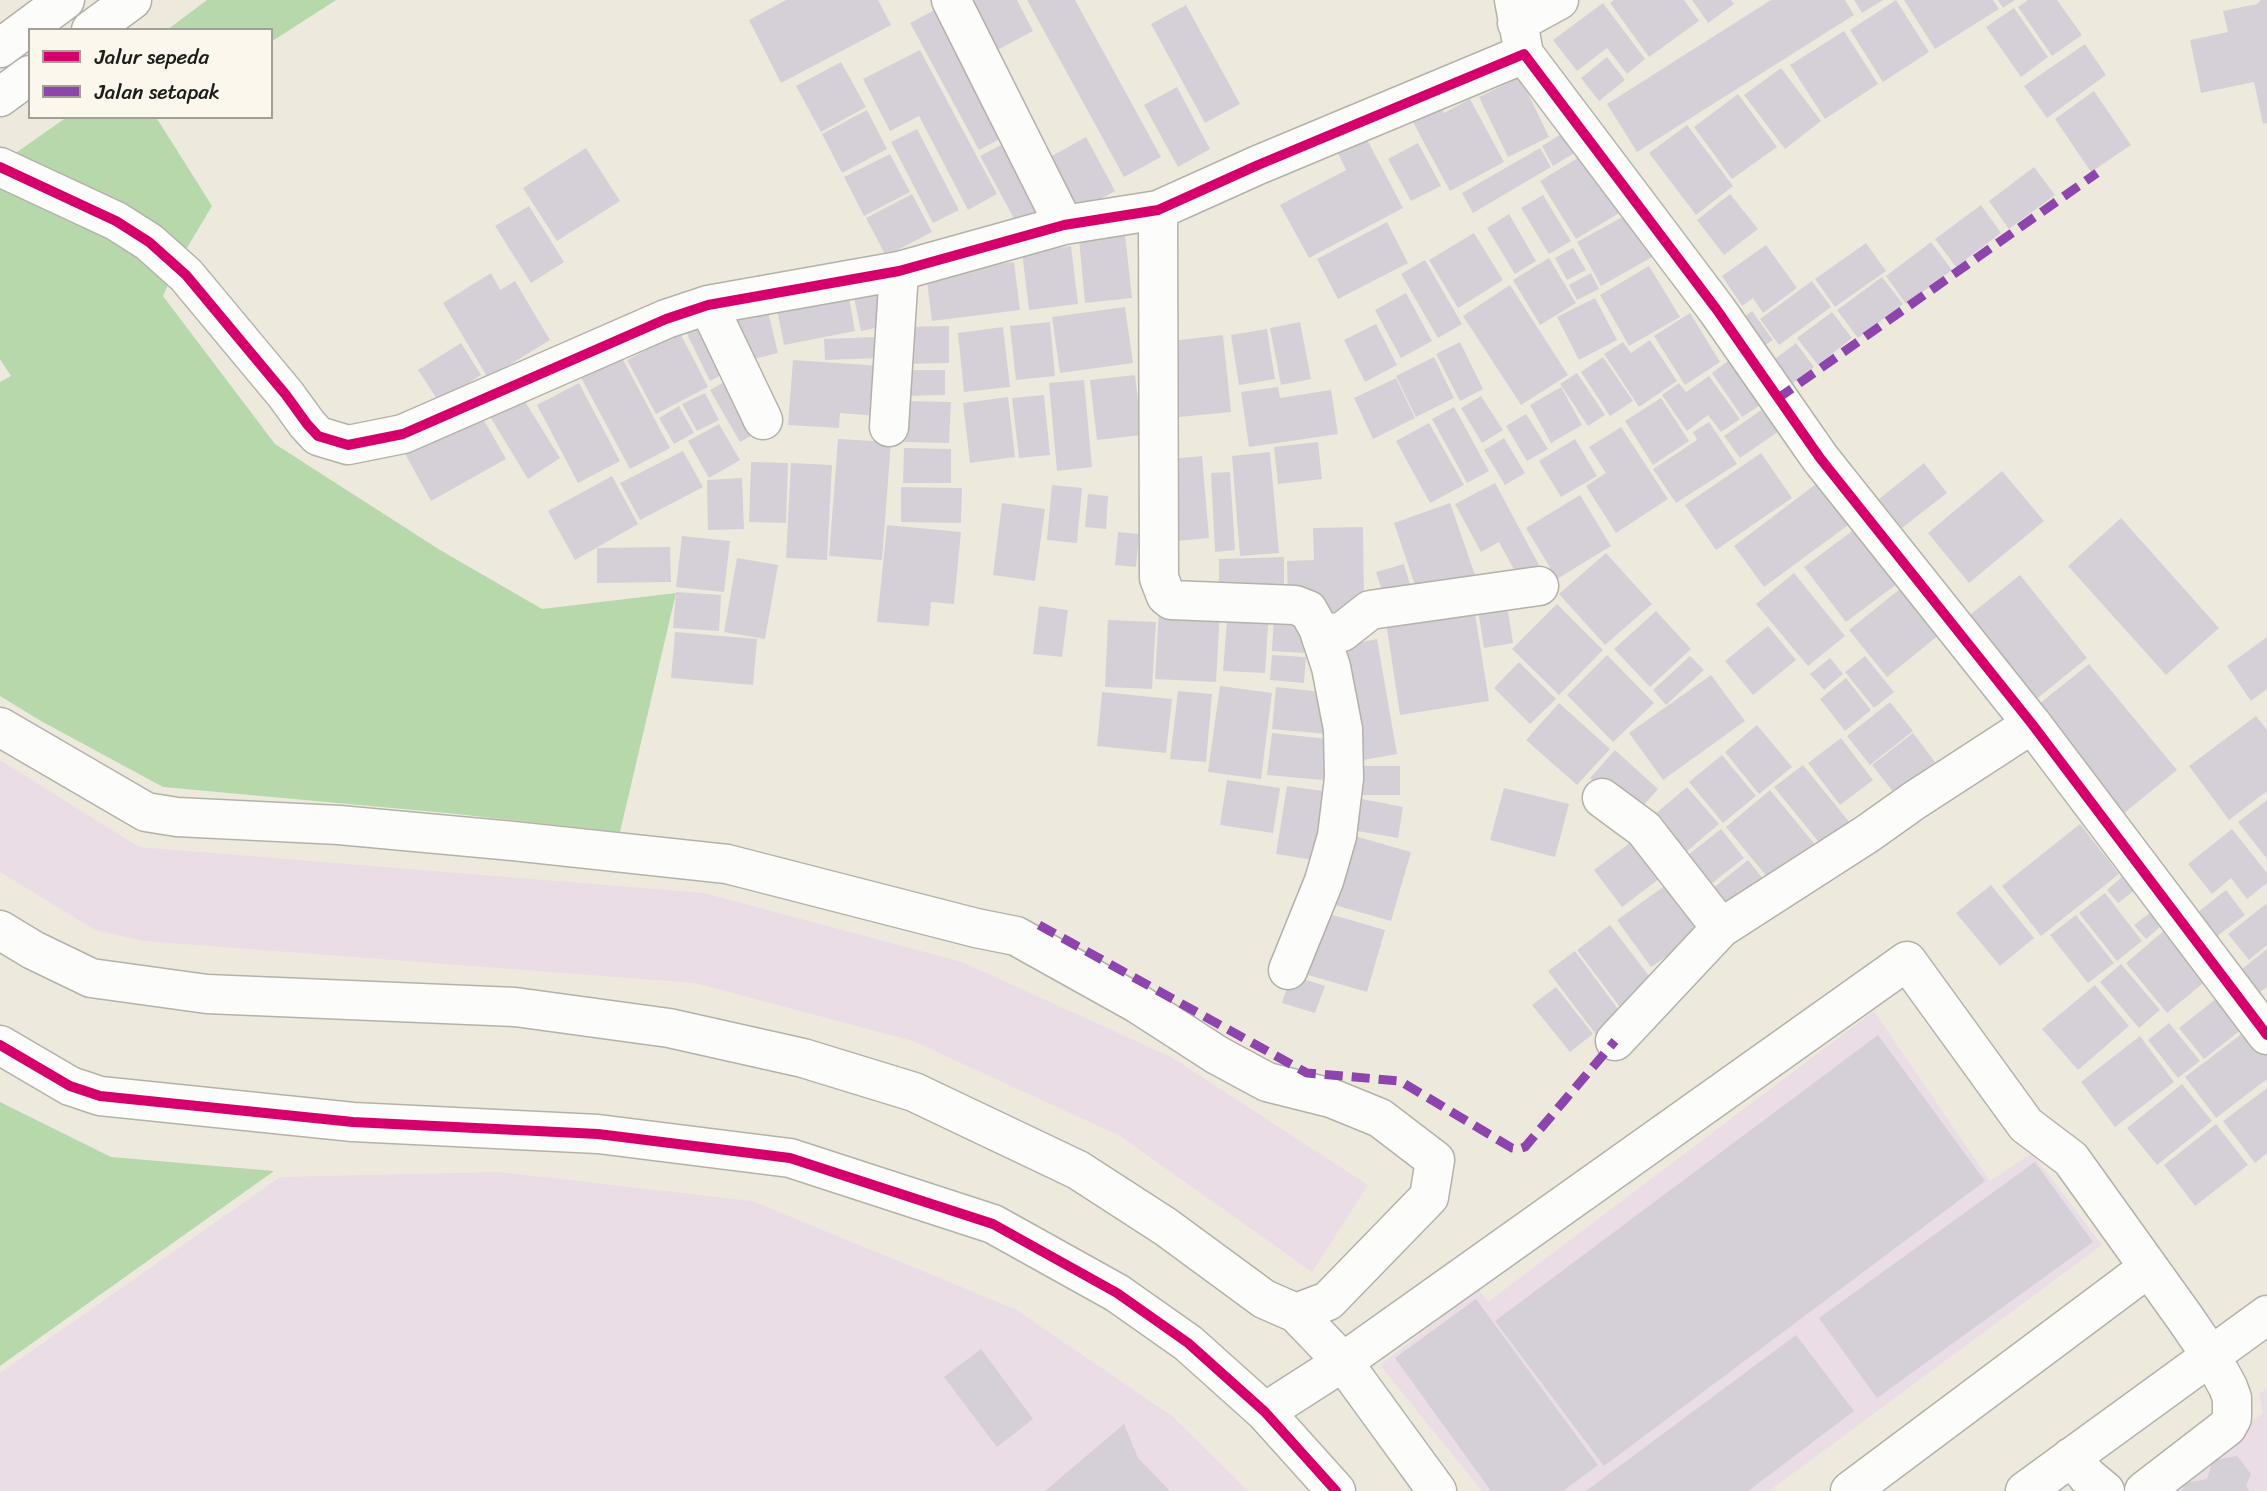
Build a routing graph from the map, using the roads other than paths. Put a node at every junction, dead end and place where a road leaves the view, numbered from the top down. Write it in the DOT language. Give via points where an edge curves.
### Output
graph roads {
  1 [pos="65,0"];
  2 [pos="132,0"];
  3 [pos="951,0"];
  4 [pos="1559,0"];
  5 [pos="1518,26"];
  6 [pos="94,28"];
  7 [pos="0,48"];
  8 [pos="28,76"];
  9 [pos="0,97"];
  10 [pos="0,167"];
  11 [pos="1158,210"];
  12 [pos="1064,225"];
  13 [pos="899,271"];
  14 [pos="709,305"];
  15 [pos="763,420"];
  16 [pos="889,427"];
  17 [pos="1539,586"];
  18 [pos="1318,628"];
  19 [pos="2032,724"];
  20 [pos="0,727"];
  21 [pos="1602,798"];
  22 [pos="1721,928"];
  23 [pos="0,930"];
  24 [pos="1288,970"];
  25 [pos="2267,1035"];
  26 [pos="1615,1041"];
  27 [pos="0,1045"];
  28 [pos="2148,1268"];
  29 [pos="1296,1313"];
  30 [pos="2267,1315"];
  31 [pos="2211,1356"];
  32 [pos="1343,1362"];
  33 [pos="1265,1412"];
  34 [pos="2071,1457"];
  35 [pos="1336,1491"];
  36 [pos="1437,1491"];
  37 [pos="1850,1491"];
  38 [pos="2025,1491"];
  39 [pos="2105,1491"];
  40 [pos="2144,1491"];
  1 -- 7 [label="street"];
  2 -- 6 [label="street"];
  3 -- 12 [label="street"];
  4 -- 5 [label="street"];
  5 -- 11 [label="street" via="1258,165"];
  5 -- 19 [label="street" via="1820,458"];
  8 -- 9 [label="street"];
  10 -- 14 [label="street" via="116,221 149,242 186,275 318,436 348,445 403,434 666,319"];
  11 -- 12 [label="street"];
  11 -- 18 [label="street" via="1158,578 1163,592 1171,600 1295,605 1308,610"];
  12 -- 13 [label="street"];
  13 -- 14 [label="street"];
  13 -- 16 [label="street"];
  14 -- 15 [label="street"];
  17 -- 18 [label="street" via="1370,610 1342,632"];
  18 -- 24 [label="street" via="1343,729 1345,778 1337,836 1324,881"];
  19 -- 22 [label="street"];
  19 -- 25 [label="street"];
  20 -- 29 [label="street" via="146,812 486,838 727,864 1016,936 1267,1082 1331,1098 1380,1118 1435,1160 1429,1197 1328,1301"];
  21 -- 22 [label="street" via="1644,829"];
  22 -- 26 [label="street"];
  23 -- 29 [label="street" via="91,978 207,994 514,1007 669,1028 803,1058 914,1091 1077,1170 1166,1227 1264,1299"];
  27 -- 33 [label="street" via="70,1086 100,1096 353,1122 598,1134 790,1158 993,1223 1117,1293 1188,1343"];
  28 -- 31 [label="street"];
  28 -- 32 [label="street" via="2071,1159 2026,1125 1907,961"];
  28 -- 37 [label="street"];
  29 -- 32 [label="street"];
  30 -- 31 [label="street"];
  31 -- 34 [label="street"];
  31 -- 40 [label="street" via="2232,1398 2227,1427"];
  32 -- 33 [label="street"];
  32 -- 36 [label="street"];
  33 -- 35 [label="street"];
  34 -- 38 [label="street"];
  34 -- 39 [label="street"];
}
